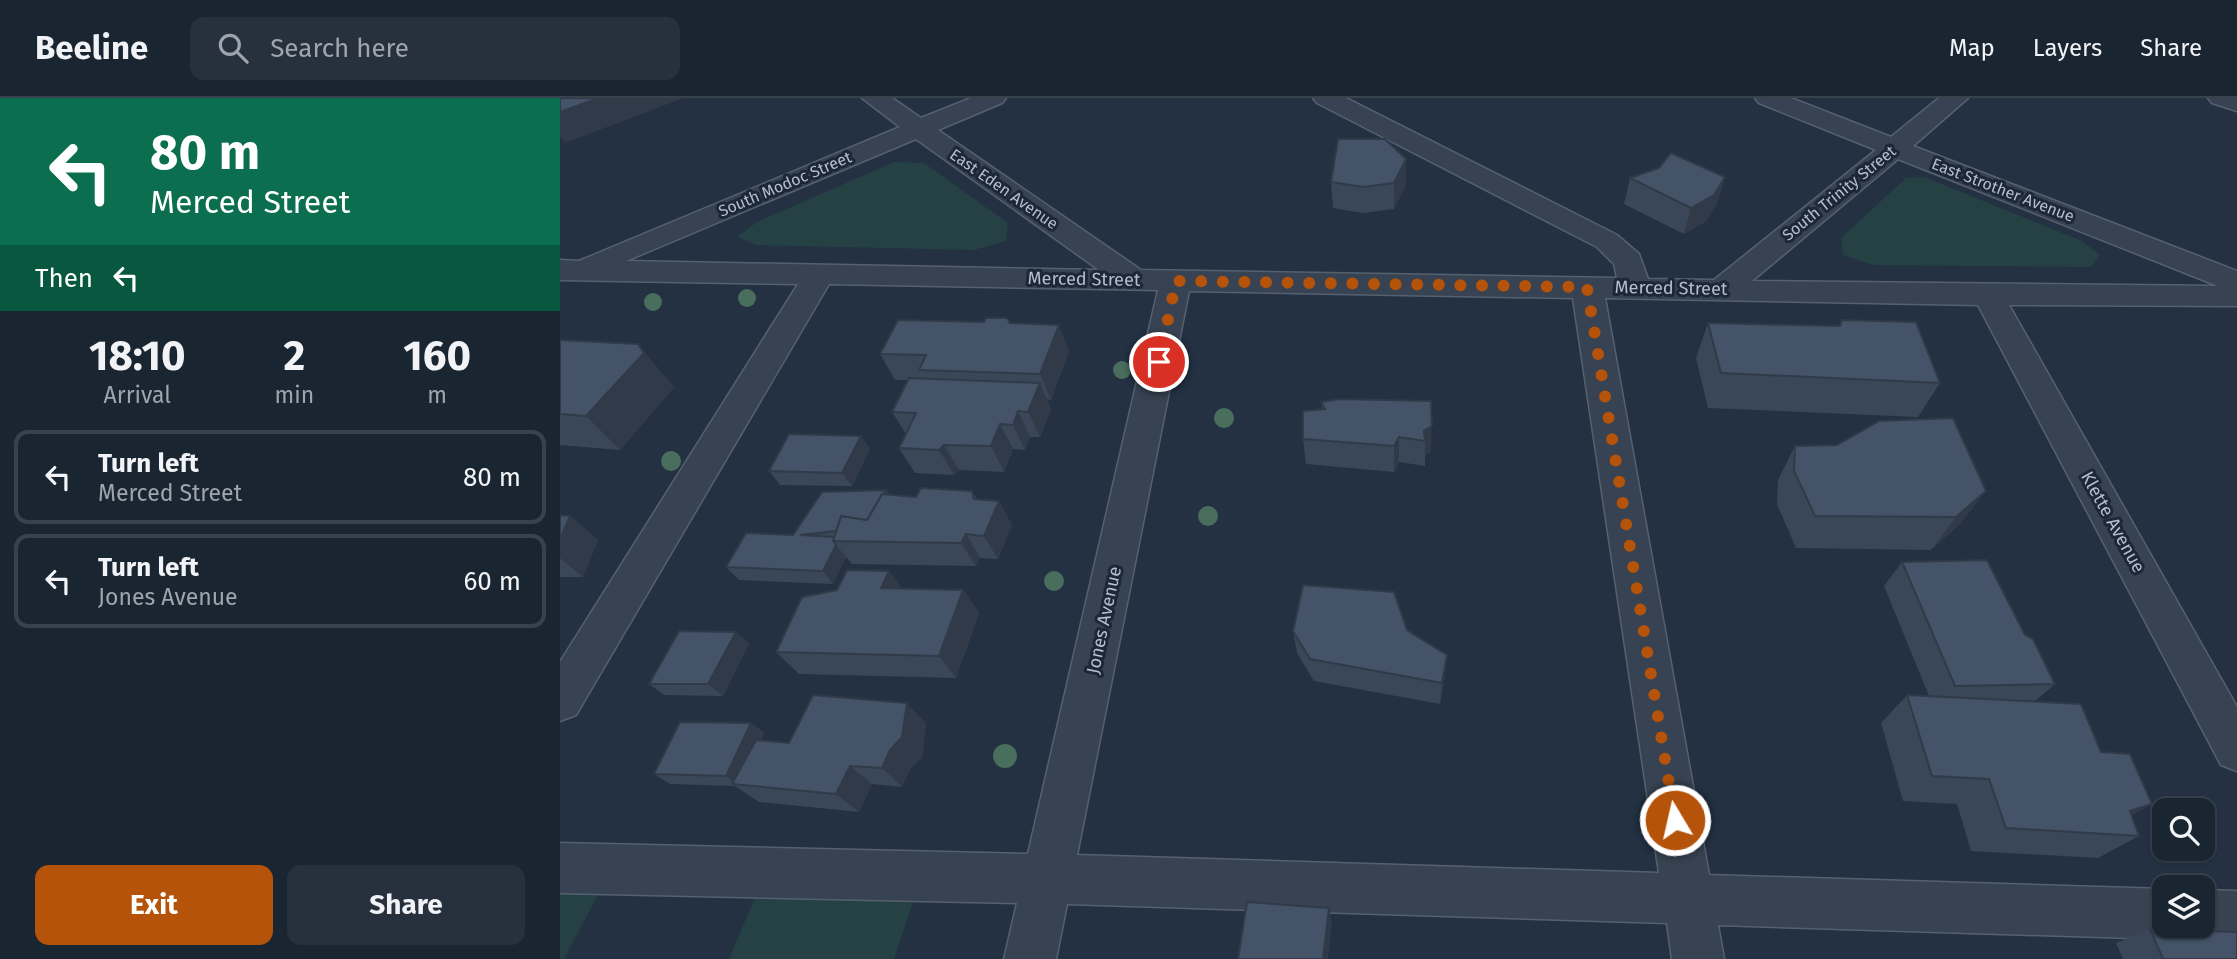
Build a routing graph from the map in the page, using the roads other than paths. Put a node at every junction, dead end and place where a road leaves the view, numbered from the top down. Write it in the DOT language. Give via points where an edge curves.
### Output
graph roads {
  1 [pos="875,98"];
  2 [pos="993,98"];
  3 [pos="1326,98"];
  4 [pos="1768,98"];
  5 [pos="1955,98"];
  6 [pos="2221,98"];
  7 [pos="2237,103"];
  8 [pos="918,129"];
  9 [pos="1895,148"];
  10 [pos="566,263"];
  11 [pos="820,274"];
  12 [pos="1133,279"];
  13 [pos="1176,281"];
  14 [pos="2237,282"];
  15 [pos="1587,287"];
  16 [pos="1634,287"];
  17 [pos="1724,288"];
  18 [pos="1988,295"];
  19 [pos="2237,296"];
  20 [pos="560,702"];
  21 [pos="2237,750"];
  22 [pos="560,868"];
  23 [pos="1049,879"];
  24 [pos="1689,900"];
  25 [pos="2152,914"];
  26 [pos="2215,915"];
  27 [pos="2237,916"];
  28 [pos="1030,959"];
  29 [pos="1698,959"];
  1 -- 8 [label="street, East Eden Avenue"];
  2 -- 8 [label="street, South Modoc Street"];
  3 -- 16 [label="street" via="1607,241 1628,261"];
  4 -- 9 [label="street, East Strother Avenue"];
  5 -- 9 [label="street, South Trinity Street"];
  6 -- 7 [label="street"];
  8 -- 10 [label="street, South Modoc Street"];
  8 -- 12 [label="street, East Eden Avenue"];
  9 -- 14 [label="street, East Strother Avenue"];
  9 -- 17 [label="street, South Trinity Street"];
  10 -- 11 [label="street, Merced Street"];
  11 -- 12 [label="street, Merced Street"];
  11 -- 20 [label="street"];
  12 -- 13 [label="street, Merced Street"];
  13 -- 15 [label="street, Merced Street"];
  13 -- 23 [label="street, Jones Avenue"];
  15 -- 16 [label="street, Merced Street"];
  15 -- 24 [label="street"];
  16 -- 17 [label="street, Merced Street"];
  17 -- 18 [label="street, Merced Street"];
  18 -- 19 [label="street, Merced Street"];
  18 -- 21 [label="street, Klette Avenue"];
  22 -- 23 [label="street"];
  23 -- 24 [label="street"];
  23 -- 28 [label="street, Jones Avenue"];
  24 -- 25 [label="street"];
  24 -- 29 [label="street"];
  26 -- 27 [label="street"];
}
